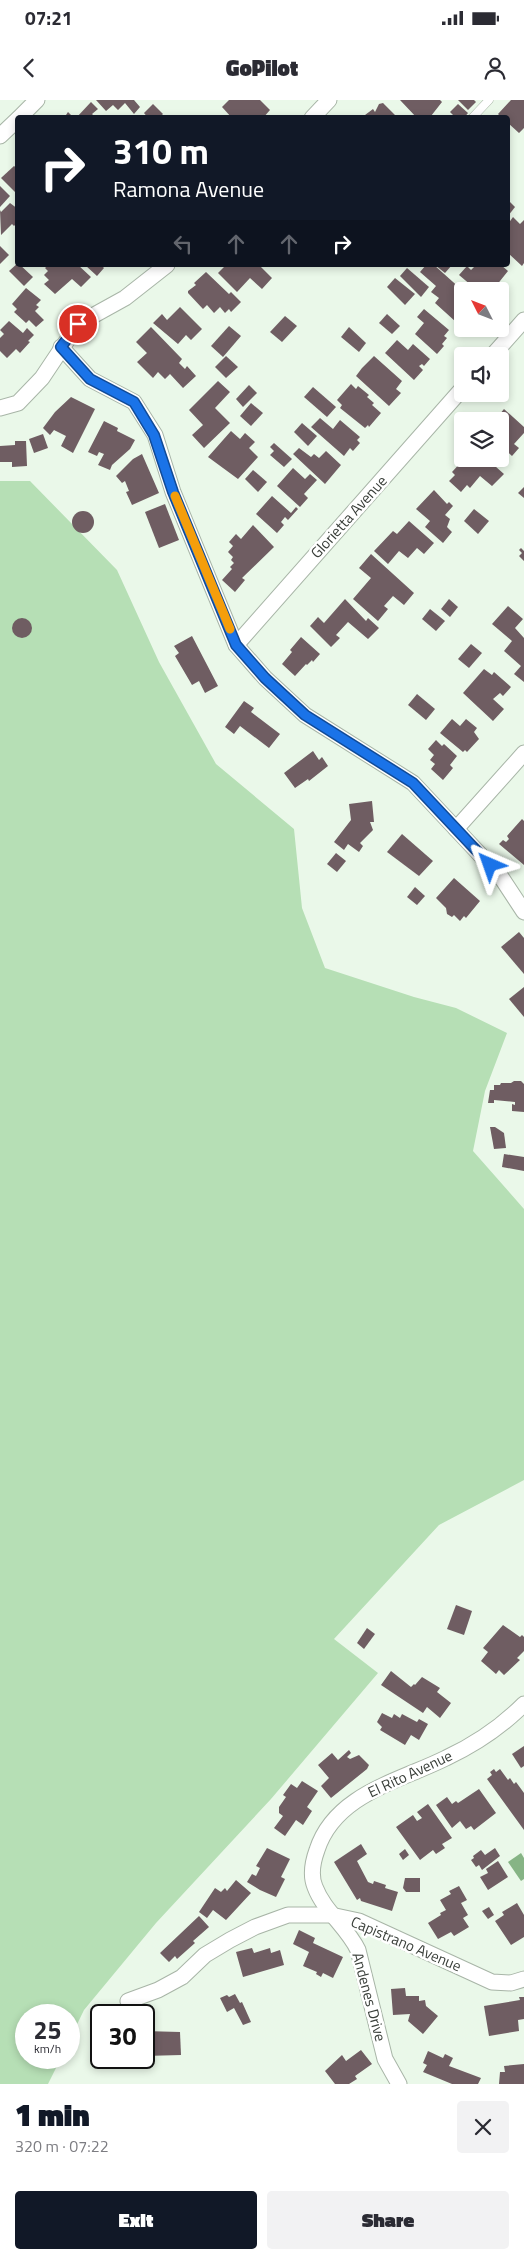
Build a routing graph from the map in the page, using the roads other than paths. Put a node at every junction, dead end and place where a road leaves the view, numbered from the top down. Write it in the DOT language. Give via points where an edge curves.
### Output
graph roads {
  1 [pos="37,100"];
  2 [pos="329,100"];
  3 [pos="489,100"];
  4 [pos="21,115"];
  5 [pos="315,115"];
  6 [pos="475,115"];
  7 [pos="15,121"];
  8 [pos="0,136"];
  9 [pos="164,267"];
  10 [pos="524,320"];
  11 [pos="61,347"];
  12 [pos="500,347"];
  13 [pos="454,398"];
  14 [pos="0,408"];
  15 [pos="236,645"];
  16 [pos="524,753"];
  17 [pos="456,829"];
  18 [pos="524,912"];
  19 [pos="524,1704"];
  20 [pos="331,1915"];
  21 [pos="524,1979"];
  22 [pos="128,2001"];
  23 [pos="399,2084"];
  1 -- 4 [label="street"];
  2 -- 5 [label="street"];
  3 -- 6 [label="lane"];
  7 -- 8 [label="street"];
  9 -- 11 [label="street" via="125,298 78,324"];
  10 -- 12 [label="street"];
  11 -- 14 [label="street" via="42,378 18,403"];
  11 -- 15 [label="street" via="90,379 134,402 154,435 173,492"];
  13 -- 15 [label="street, Glorietta Avenue"];
  15 -- 17 [label="street" via="265,678 305,715 413,783"];
  16 -- 17 [label="street"];
  17 -- 18 [label="street" via="501,877"];
  19 -- 20 [label="street, El Rito Avenue" via="488,1736 391,1782 342,1811 320,1838 312,1863 314,1886"];
  20 -- 21 [label="street, Capistrano Avenue" via="359,1921 492,1982 511,1983"];
  20 -- 22 [label="street, Capistrano Avenue" via="288,1915 255,1927 205,1955 182,1977"];
  20 -- 23 [label="street, Andenes Drive" via="353,1939 358,1950 386,2058"];
}
